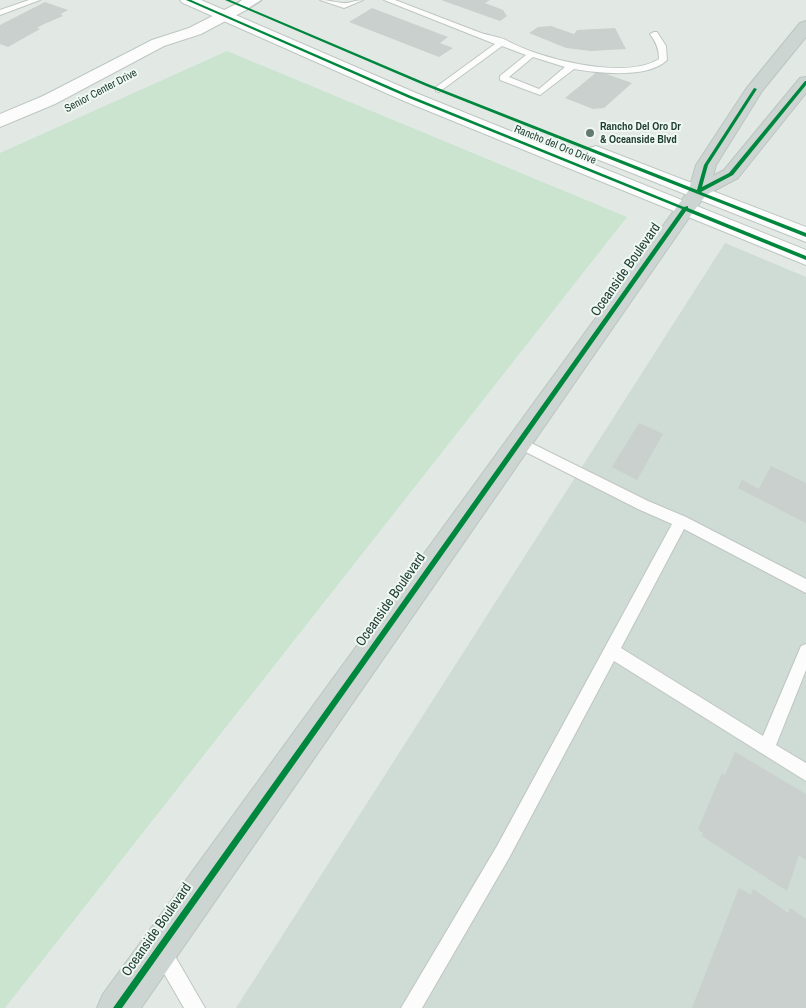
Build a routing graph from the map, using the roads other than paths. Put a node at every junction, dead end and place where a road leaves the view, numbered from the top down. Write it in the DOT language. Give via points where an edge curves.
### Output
graph roads {
  1 [pos="36,0"];
  2 [pos="188,0"];
  3 [pos="324,0"];
  4 [pos="359,0"];
  5 [pos="388,0"];
  6 [pos="248,3"];
  7 [pos="225,8"];
  8 [pos="0,12"];
  9 [pos="806,26"];
  10 [pos="196,30"];
  11 [pos="654,34"];
  12 [pos="503,42"];
  13 [pos="533,53"];
  14 [pos="572,66"];
  15 [pos="806,82"];
  16 [pos="439,90"];
  17 [pos="0,121"];
  18 [pos="38,123"];
  19 [pos="693,199"];
  20 [pos="806,235"];
  21 [pos="806,258"];
  22 [pos="519,442"];
  23 [pos="681,521"];
  24 [pos="806,586"];
  25 [pos="611,651"];
  26 [pos="806,651"];
  27 [pos="766,748"];
  28 [pos="806,773"];
  29 [pos="159,948"];
  30 [pos="117,1008"];
  31 [pos="195,1008"];
  32 [pos="411,1008"];
  1 -- 8 [label="lane"];
  2 -- 7 [label="main road, Rancho del Oro Drive"];
  3 -- 4 [label="lane" via="344,6"];
  5 -- 12 [label="lane"];
  6 -- 7 [label="main road, Senior Center Drive"];
  6 -- 16 [label="main road, Rancho del Oro Drive"];
  7 -- 10 [label="main road, Senior Center Drive"];
  7 -- 19 [label="main road, Rancho del Oro Drive" via="410,97"];
  9 -- 19 [label="main road, Oceanside Boulevard" via="755,89 706,165"];
  10 -- 17 [label="main road, Senior Center Drive" via="158,43 49,100"];
  10 -- 18 [label="main road, Senior Center Drive" via="177,48 83,102"];
  11 -- 14 [label="lane" via="664,53 663,60 653,67 638,70"];
  12 -- 13 [label="lane"];
  12 -- 16 [label="lane"];
  13 -- 14 [label="lane"];
  13 -- 14 [label="lane" via="503,78 540,92"];
  15 -- 19 [label="main road, Oceanside Boulevard" via="731,174"];
  16 -- 19 [label="main road, Rancho del Oro Drive"];
  19 -- 20 [label="main road, Rancho del Oro Drive"];
  19 -- 21 [label="main road, Rancho del Oro Drive"];
  19 -- 22 [label="main road, Oceanside Boulevard"];
  22 -- 23 [label="lane"];
  22 -- 29 [label="main road, Oceanside Boulevard"];
  23 -- 24 [label="lane"];
  23 -- 25 [label="lane"];
  25 -- 27 [label="lane"];
  25 -- 32 [label="lane" via="503,852"];
  26 -- 27 [label="lane"];
  27 -- 28 [label="lane"];
  29 -- 30 [label="main road, Oceanside Boulevard"];
  29 -- 31 [label="lane"];
}
